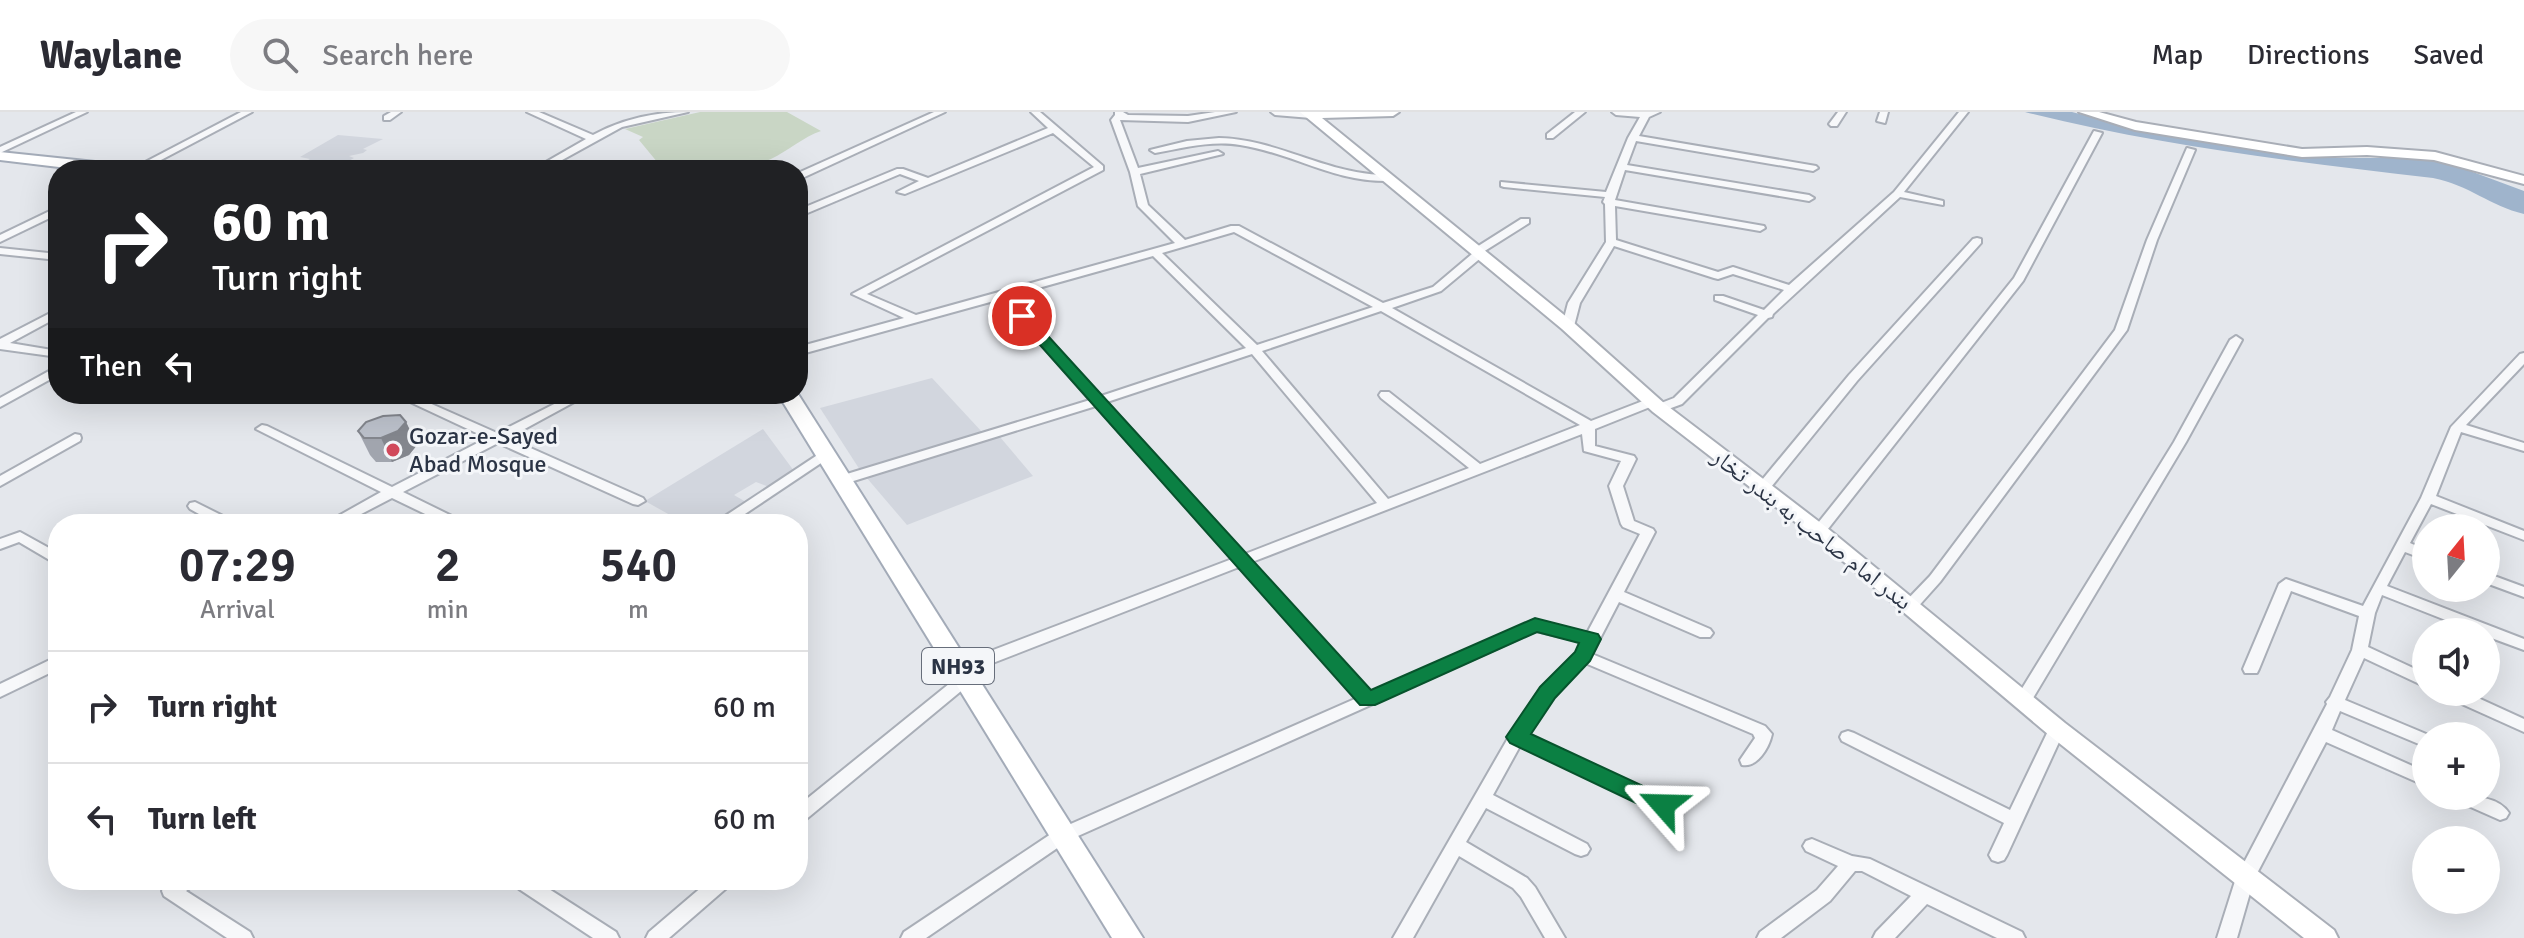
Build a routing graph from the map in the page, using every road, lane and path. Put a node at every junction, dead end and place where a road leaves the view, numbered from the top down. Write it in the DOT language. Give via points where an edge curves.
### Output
graph roads {
  1 [pos="83,112"];
  2 [pos="248,112"];
  3 [pos="531,112"];
  4 [pos="684,112"];
  5 [pos="941,112"];
  6 [pos="1035,112"];
  7 [pos="1232,112"];
  8 [pos="1275,112"];
  9 [pos="1393,112"];
  10 [pos="1581,112"];
  11 [pos="1616,112"];
  12 [pos="1842,112"];
  13 [pos="1964,112"];
  14 [pos="2085,112"];
  15 [pos="1120,114"];
  16 [pos="1308,114"];
  17 [pos="1651,114"];
  18 [pos="1834,124"];
  19 [pos="1054,129"];
  20 [pos="1201,129"];
  21 [pos="2097,133"];
  22 [pos="1550,136"];
  23 [pos="1633,138"];
  24 [pos="594,139"];
  25 [pos="1155,150"];
  26 [pos="2190,150"];
  27 [pos="0,153"];
  28 [pos="1218,154"];
  29 [pos="51,160"];
  30 [pos="154,160"];
  31 [pos="555,160"];
  32 [pos="1621,167"];
  33 [pos="1813,168"];
  34 [pos="808,172"];
  35 [pos="1135,172"];
  36 [pos="1389,178"];
  37 [pos="2524,180"];
  38 [pos="928,181"];
  39 [pos="1504,184"];
  40 [pos="902,192"];
  41 [pos="1898,194"];
  42 [pos="1609,198"];
  43 [pos="1809,198"];
  44 [pos="1939,203"];
  45 [pos="808,210"];
  46 [pos="48,215"];
  47 [pos="1525,221"];
  48 [pos="1760,228"];
  49 [pos="0,239"];
  50 [pos="1977,241"];
  51 [pos="1611,242"];
  52 [pos="1183,244"];
  53 [pos="0,251"];
  54 [pos="1155,252"];
  55 [pos="1478,253"];
  56 [pos="48,256"];
  57 [pos="1791,289"];
  58 [pos="1003,295"];
  59 [pos="1719,298"];
  60 [pos="1382,307"];
  61 [pos="1768,315"];
  62 [pos="48,318"];
  63 [pos="915,319"];
  64 [pos="1568,326"];
  65 [pos="2236,340"];
  66 [pos="0,344"];
  67 [pos="808,348"];
  68 [pos="1255,350"];
  69 [pos="48,353"];
  70 [pos="2524,357"];
  71 [pos="48,376"];
  72 [pos="1385,395"];
  73 [pos="1099,401"];
  74 [pos="0,403"];
  75 [pos="422,404"];
  76 [pos="564,404"];
  77 [pos="794,404"];
  78 [pos="1655,405"];
  79 [pos="1588,425"];
  80 [pos="2457,427"];
  81 [pos="262,429"];
  82 [pos="75,438"];
  83 [pos="498,438"];
  84 [pos="2524,447"];
  85 [pos="825,454"];
  86 [pos="1477,468"];
  87 [pos="842,480"];
  88 [pos="0,482"];
  89 [pos="1762,489"];
  90 [pos="393,492"];
  91 [pos="2428,498"];
  92 [pos="638,501"];
  93 [pos="1386,505"];
  94 [pos="195,506"];
  95 [pos="210,514"];
  96 [pos="350,514"];
  97 [pos="437,514"];
  98 [pos="735,514"];
  99 [pos="1819,531"];
  100 [pos="2524,536"];
  101 [pos="0,544"];
  102 [pos="2403,546"];
  103 [pos="2412,550"];
  104 [pos="48,554"];
  105 [pos="1242,558"];
  106 [pos="2500,583"];
  107 [pos="2378,588"];
  108 [pos="2524,592"];
  109 [pos="1615,594"];
  110 [pos="1910,606"];
  111 [pos="2367,613"];
  112 [pos="1705,633"];
  113 [pos="1591,639"];
  114 [pos="2524,645"];
  115 [pos="2360,650"];
  116 [pos="1583,656"];
  117 [pos="48,667"];
  118 [pos="2251,669"];
  119 [pos="963,674"];
  120 [pos="2412,674"];
  121 [pos="0,691"];
  122 [pos="2024,699"];
  123 [pos="1368,700"];
  124 [pos="2334,702"];
  125 [pos="2480,706"];
  126 [pos="2524,726"];
  127 [pos="2057,729"];
  128 [pos="2322,733"];
  129 [pos="2412,735"];
  130 [pos="1517,737"];
  131 [pos="1848,737"];
  132 [pos="1748,760"];
  133 [pos="2412,773"];
  134 [pos="1483,798"];
  135 [pos="1663,805"];
  136 [pos="808,807"];
  137 [pos="2493,810"];
  138 [pos="2500,813"];
  139 [pos="2014,820"];
  140 [pos="1063,835"];
  141 [pos="1456,845"];
  142 [pos="1812,846"];
  143 [pos="1581,849"];
  144 [pos="1998,855"];
  145 [pos="1850,863"];
  146 [pos="2245,878"];
  147 [pos="172,890"];
  148 [pos="535,890"];
  149 [pos="711,890"];
  150 [pos="1924,895"];
  151 [pos="243,938"];
  152 [pos="609,938"];
  153 [pos="656,938"];
  154 [pos="911,938"];
  155 [pos="1128,938"];
  156 [pos="1403,938"];
  157 [pos="1555,938"];
  158 [pos="1767,938"];
  159 [pos="1883,938"];
  160 [pos="2015,938"];
  161 [pos="2227,938"];
  162 [pos="2324,938"];
  1 -- 27 [label="street"];
  2 -- 30 [label="street"];
  3 -- 24 [label="street"];
  4 -- 24 [label="street" via="619,125"];
  5 -- 34 [label="street"];
  6 -- 19 [label="street"];
  7 -- 20 [label="street"];
  8 -- 16 [label="street"];
  9 -- 16 [label="main road"];
  10 -- 22 [label="street"];
  11 -- 17 [label="street"];
  12 -- 18 [label="street"];
  13 -- 41 [label="street"];
  14 -- 37 [label="main road" via="2135,126 2302,153 2435,156"];
  15 -- 20 [label="street"];
  15 -- 35 [label="street" via="1115,120"];
  16 -- 36 [label="main road, بندر امام صاحب به بندر تخار"];
  17 -- 23 [label="street"];
  19 -- 38 [label="street"];
  19 -- 63 [label="street" via="1100,168 858,294"];
  20 -- 25 [label="street"];
  20 -- 36 [label="street" via="1363,180"];
  21 -- 99 [label="street" via="2019,279"];
  23 -- 32 [label="street"];
  23 -- 33 [label="street"];
  24 -- 31 [label="street"];
  26 -- 110 [label="street" via="2121,330"];
  27 -- 29 [label="main road"];
  28 -- 35 [label="street"];
  32 -- 42 [label="street"];
  32 -- 43 [label="street"];
  35 -- 52 [label="street" via="1143,206"];
  36 -- 55 [label="main road, بندر امام صاحب به بندر تخار"];
  38 -- 40 [label="street"];
  38 -- 45 [label="street" via="900,171"];
  39 -- 42 [label="street"];
  41 -- 44 [label="street"];
  41 -- 57 [label="street"];
  42 -- 48 [label="street"];
  42 -- 51 [label="street"];
  46 -- 49 [label="street"];
  47 -- 55 [label="street"];
  50 -- 89 [label="street"];
  51 -- 57 [label="street" via="1718,276 1733,270"];
  51 -- 64 [label="street" via="1574,303"];
  52 -- 54 [label="street"];
  52 -- 60 [label="street" via="1235,228"];
  53 -- 56 [label="street"];
  54 -- 58 [label="street"];
  54 -- 68 [label="street"];
  55 -- 60 [label="street" via="1437,289"];
  55 -- 64 [label="main road, بندر امام صاحب به بندر تخار"];
  57 -- 61 [label="street"];
  58 -- 63 [label="street"];
  58 -- 73 [label="street"];
  59 -- 61 [label="street"];
  60 -- 68 [label="street"];
  60 -- 79 [label="street"];
  61 -- 78 [label="street" via="1678,401"];
  62 -- 66 [label="street"];
  63 -- 67 [label="street"];
  64 -- 78 [label="main road, بندر امام صاحب به بندر تخار"];
  65 -- 122 [label="street"];
  66 -- 69 [label="street"];
  68 -- 73 [label="street"];
  68 -- 93 [label="street"];
  70 -- 80 [label="street"];
  71 -- 74 [label="street"];
  72 -- 86 [label="street"];
  73 -- 87 [label="street"];
  73 -- 105 [label="street"];
  75 -- 83 [label="street"];
  76 -- 83 [label="street"];
  77 -- 85 [label="main road, NH93"];
  78 -- 79 [label="street"];
  78 -- 89 [label="main road, بندر امام صاحب به بندر تخار"];
  79 -- 86 [label="street"];
  79 -- 109 [label="street" via="1589,448 1629,459 1616,486 1628,524 1648,532"];
  80 -- 84 [label="street"];
  80 -- 91 [label="street"];
  81 -- 90 [label="street"];
  82 -- 88 [label="street"];
  83 -- 90 [label="street"];
  83 -- 92 [label="street"];
  85 -- 87 [label="main road, NH93"];
  85 -- 98 [label="street"];
  86 -- 93 [label="street"];
  87 -- 119 [label="main road, NH93"];
  89 -- 99 [label="main road, بندر امام صاحب به بندر تخار"];
  90 -- 96 [label="street"];
  90 -- 97 [label="street"];
  91 -- 100 [label="street"];
  91 -- 102 [label="street"];
  93 -- 105 [label="street"];
  94 -- 95 [label="street"];
  99 -- 110 [label="main road, بندر امام صاحب به بندر تخار"];
  101 -- 104 [label="street" via="20,536"];
  102 -- 103 [label="street"];
  102 -- 107 [label="street"];
  105 -- 119 [label="street"];
  105 -- 123 [label="street"];
  106 -- 108 [label="street"];
  107 -- 111 [label="street"];
  107 -- 114 [label="street"];
  109 -- 112 [label="street"];
  109 -- 113 [label="street"];
  110 -- 122 [label="main road, بندر امام صاحب به بندر تخار"];
  111 -- 115 [label="street"];
  111 -- 118 [label="street" via="2286,584"];
  113 -- 116 [label="street"];
  113 -- 123 [label="street" via="1535,625"];
  115 -- 120 [label="street"];
  115 -- 124 [label="street"];
  116 -- 130 [label="street" via="1547,692"];
  116 -- 132 [label="street" via="1759,730 1763,740"];
  117 -- 121 [label="street"];
  119 -- 136 [label="street"];
  119 -- 140 [label="main road, NH93"];
  122 -- 127 [label="main road, بندر امام صاحب به بندر تخار"];
  123 -- 140 [label="street"];
  124 -- 128 [label="street"];
  124 -- 129 [label="street"];
  125 -- 126 [label="street"];
  127 -- 139 [label="street"];
  127 -- 146 [label="main road, بندر امام صاحب به بندر تخار"];
  128 -- 133 [label="street"];
  128 -- 146 [label="street"];
  130 -- 134 [label="street"];
  130 -- 135 [label="street"];
  131 -- 139 [label="street"];
  134 -- 141 [label="street"];
  134 -- 143 [label="street"];
  137 -- 138 [label="street"];
  139 -- 144 [label="street"];
  140 -- 154 [label="street"];
  140 -- 155 [label="main road, NH93"];
  141 -- 156 [label="street"];
  141 -- 157 [label="street" via="1520,883"];
  142 -- 145 [label="street"];
  145 -- 150 [label="street" via="1864,864"];
  145 -- 158 [label="street" via="1815,902"];
  146 -- 161 [label="street"];
  146 -- 162 [label="main road, بندر امام صاحب به بندر تخار"];
  147 -- 151 [label="street"];
  148 -- 152 [label="street"];
  149 -- 153 [label="street"];
  150 -- 159 [label="street"];
  150 -- 160 [label="street"];
}
